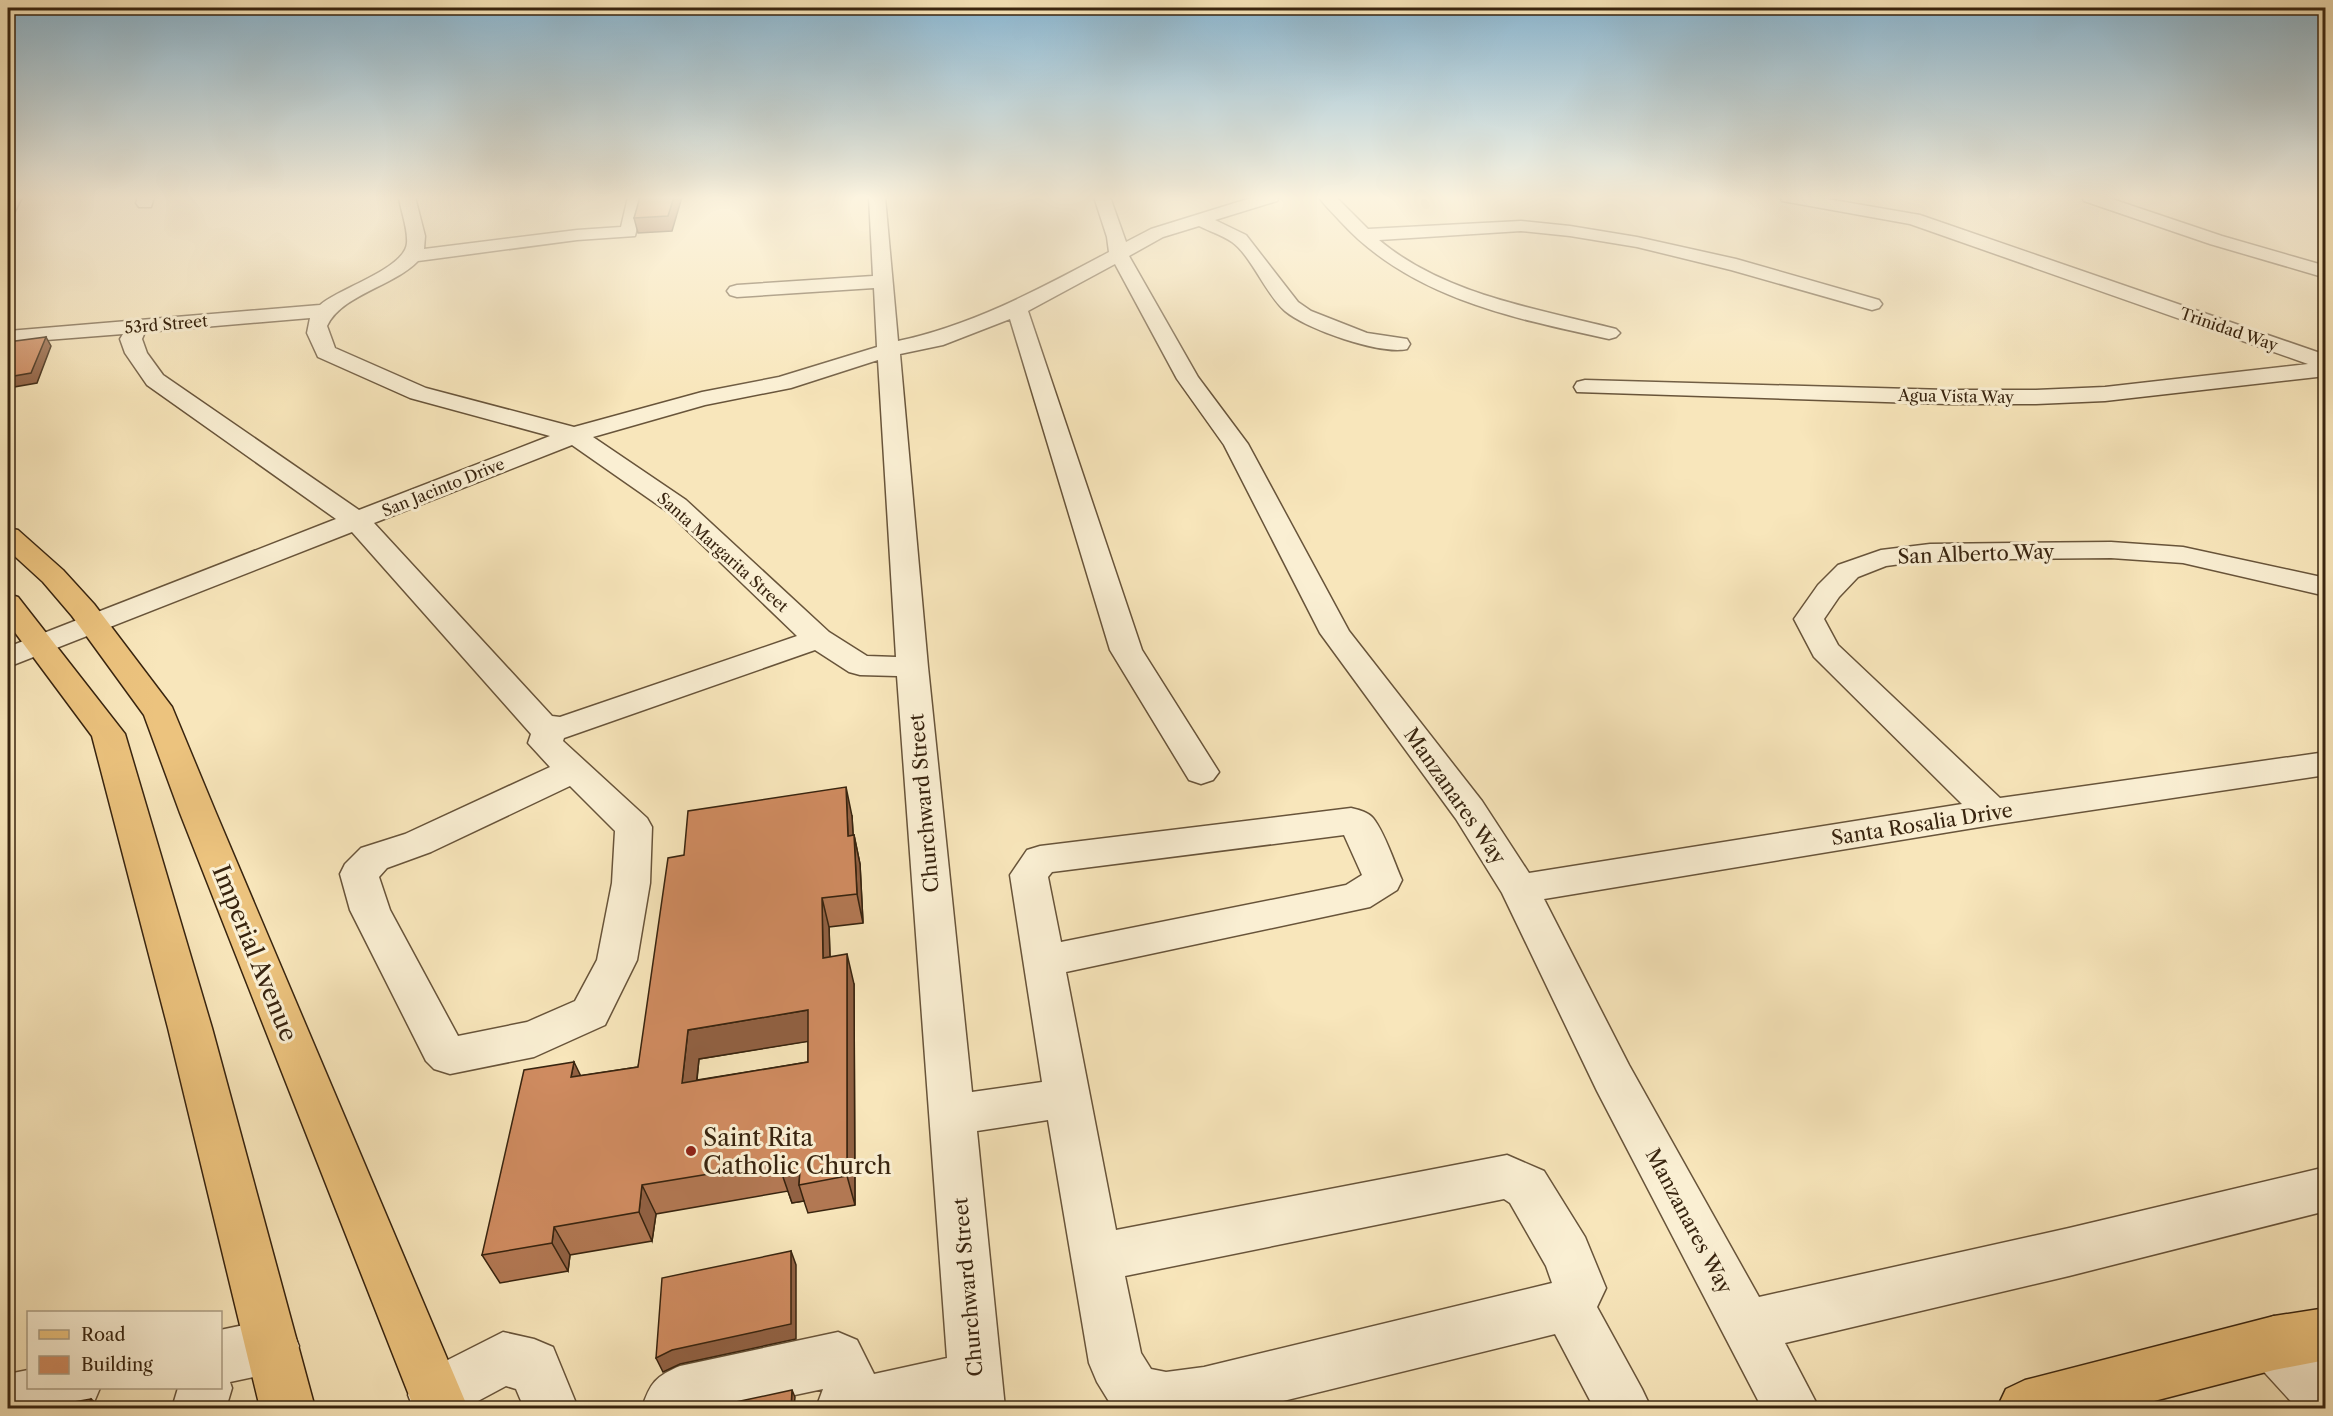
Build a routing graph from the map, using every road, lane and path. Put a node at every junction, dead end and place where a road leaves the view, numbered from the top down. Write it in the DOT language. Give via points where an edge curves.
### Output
graph roads {
  1 [pos="404,263"];
  2 [pos="883,263"];
  3 [pos="1098,263"];
  4 [pos="1124,263"];
  5 [pos="1258,263"];
  6 [pos="1401,263"];
  7 [pos="1728,263"];
  8 [pos="2040,263"];
  9 [pos="2295,263"];
  10 [pos="2325,272"];
  11 [pos="884,280"];
  12 [pos="737,291"];
  13 [pos="1872,304"];
  14 [pos="1017,309"];
  15 [pos="324,312"];
  16 [pos="138,326"];
  17 [pos="1609,333"];
  18 [pos="8,337"];
  19 [pos="1399,344"];
  20 [pos="889,350"];
  21 [pos="2325,363"];
  22 [pos="2325,369"];
  23 [pos="1585,387"];
  24 [pos="574,435"];
  25 [pos="357,521"];
  26 [pos="8,536"];
  27 [pos="2325,586"];
  28 [pos="8,603"];
  29 [pos="95,624"];
  30 [pos="818,639"];
  31 [pos="25,651"];
  32 [pos="912,667"];
  33 [pos="551,727"];
  34 [pos="2325,763"];
  35 [pos="574,770"];
  36 [pos="1201,772"];
  37 [pos="1992,812"];
  38 [pos="1520,889"];
  39 [pos="1044,961"];
  40 [pos="1067,1098"];
  41 [pos="953,1115"];
  42 [pos="2325,1189"];
  43 [pos="1097,1258"];
  44 [pos="1568,1305"];
  45 [pos="1746,1326"];
  46 [pos="2325,1334"];
  47 [pos="2274,1343"];
  48 [pos="272,1347"];
  49 [pos="222,1357"];
  50 [pos="68,1389"];
  51 [pos="204,1389"];
  52 [pos="977,1394"];
  53 [pos="2325,1400"];
  54 [pos="8,1401"];
  55 [pos="438,1402"];
  56 [pos="854,1407"];
  57 [pos="199,1408"];
  58 [pos="288,1408"];
  59 [pos="551,1408"];
  60 [pos="669,1408"];
  61 [pos="1623,1408"];
  62 [pos="1791,1408"];
  63 [pos="2025,1408"];
  1 -- 15 [label="street"];
  2 -- 11 [label="street, Churchward Street"];
  3 -- 14 [label="street, San Jacinto Drive"];
  4 -- 38 [label="street, Manzanares Way" via="1188,379 1236,444 1335,633 1468,810"];
  5 -- 19 [label="street" via="1291,306 1304,315 1363,339"];
  6 -- 17 [label="street" via="1425,278 1477,298"];
  7 -- 13 [label="street"];
  8 -- 21 [label="street, Trinidad Way"];
  9 -- 10 [label="street"];
  11 -- 12 [label="street"];
  11 -- 20 [label="street, Churchward Street"];
  14 -- 20 [label="street, San Jacinto Drive" via="935,340"];
  14 -- 36 [label="street" via="1126,650"];
  15 -- 16 [label="street, 53rd Street"];
  15 -- 24 [label="street, Santa Margarita Street" via="317,323 317,333 326,352 418,393"];
  16 -- 18 [label="street, 53rd Street"];
  16 -- 25 [label="street" via="131,339 155,380"];
  20 -- 24 [label="street, San Jacinto Drive" via="783,383 702,399"];
  20 -- 32 [label="street, Churchward Street"];
  22 -- 23 [label="street, Agua Vista Way" via="2105,394 2036,397"];
  24 -- 25 [label="street, San Jacinto Drive"];
  24 -- 30 [label="street, Santa Margarita Street" via="677,506"];
  25 -- 29 [label="street, San Jacinto Drive"];
  25 -- 33 [label="street" via="542,726"];
  26 -- 29 [label="main road, Imperial Avenue" via="53,576"];
  27 -- 37 [label="street, San Alberto Way" via="2184,555 2111,550 1930,552 1881,558 1848,571 1809,619 1825,650"];
  28 -- 31 [label="main road"];
  29 -- 31 [label="street, San Jacinto Drive"];
  29 -- 55 [label="main road, Imperial Avenue" via="160,714"];
  30 -- 32 [label="street, Santa Margarita Street" via="860,665"];
  30 -- 33 [label="street" via="562,728"];
  31 -- 48 [label="main road" via="108,734 190,1028"];
  32 -- 41 [label="street, Churchward Street"];
  33 -- 35 [label="street" via="545,743"];
  34 -- 37 [label="street, Santa Rosalia Drive"];
  35 -- 35 [label="street" via="634,827 631,883 617,960 590,1012 534,1039 450,1056 441,1048 370,910 359,874 374,858 418,843"];
  37 -- 38 [label="street, Santa Rosalia Drive"];
  38 -- 45 [label="street, Manzanares Way" via="1613,1078"];
  39 -- 39 [label="street" via="1029,875 1040,860 1351,821 1359,826 1383,880 1356,897"];
  39 -- 40 [label="street"];
  40 -- 41 [label="street"];
  40 -- 43 [label="street"];
  41 -- 52 [label="street, Churchward Street"];
  42 -- 45 [label="street"];
  43 -- 44 [label="street" via="1507,1177 1527,1187 1567,1254 1580,1288"];
  43 -- 44 [label="street" via="1116,1363 1135,1393 1166,1399 1204,1394"];
  44 -- 61 [label="street"];
  45 -- 62 [label="street, Manzanares Way"];
  46 -- 47 [label="main road"];
  47 -- 53 [label="street"];
  47 -- 63 [label="main road"];
  48 -- 49 [label="street"];
  48 -- 58 [label="main road"];
  50 -- 54 [label="street"];
  51 -- 57 [label="street"];
  52 -- 56 [label="street"];
  55 -- 59 [label="street" via="503,1359 534,1366"];
  56 -- 60 [label="street" via="838,1359 680,1393"];
}
